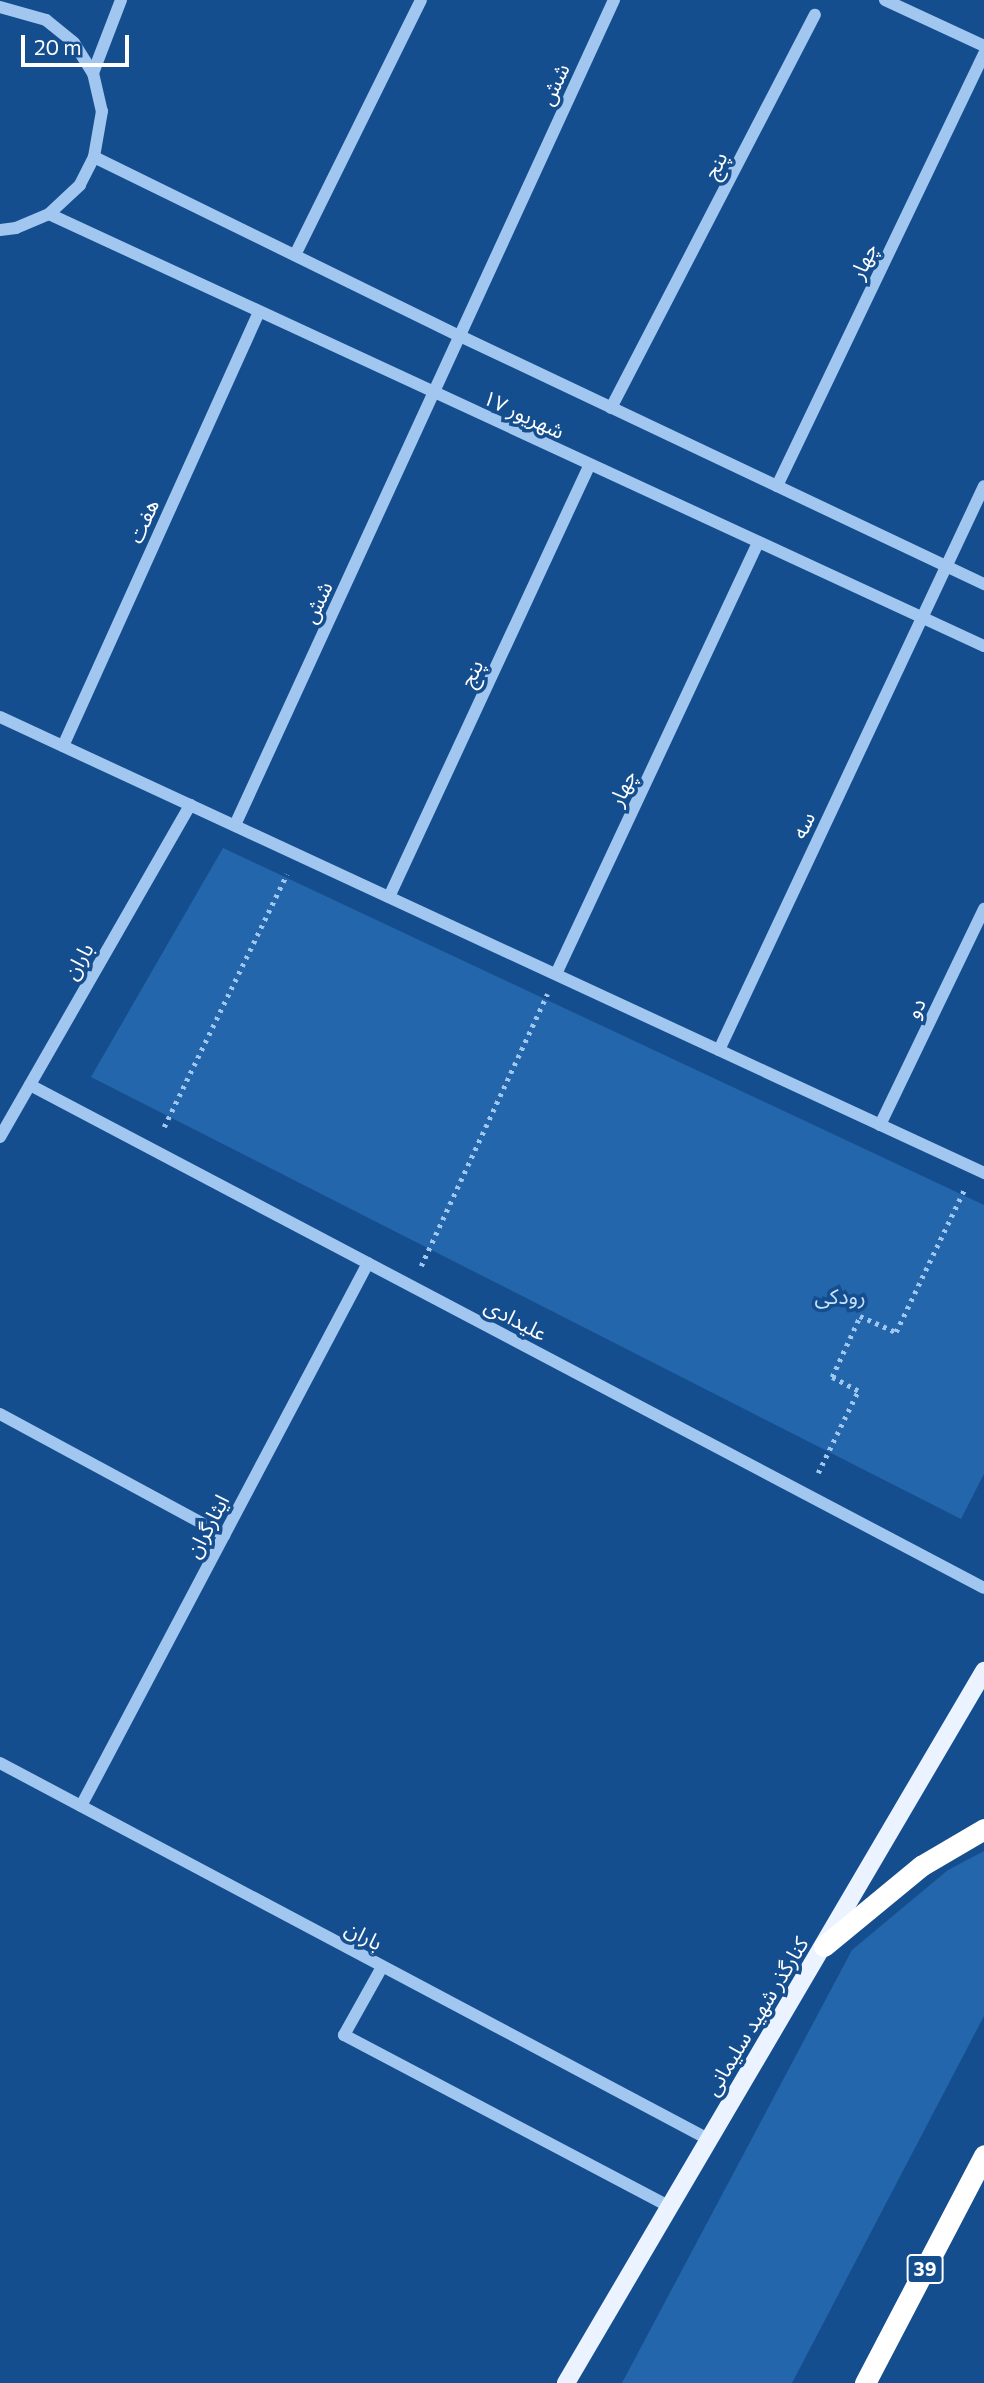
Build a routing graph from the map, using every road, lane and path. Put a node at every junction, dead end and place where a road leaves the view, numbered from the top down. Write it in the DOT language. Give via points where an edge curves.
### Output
graph roads {
  1 [pos="121,0"];
  2 [pos="421,0"];
  3 [pos="614,0"];
  4 [pos="885,0"];
  5 [pos="0,6"];
  6 [pos="815,15"];
  7 [pos="984,46"];
  8 [pos="984,53"];
  9 [pos="93,73"];
  10 [pos="94,157"];
  11 [pos="49,214"];
  12 [pos="0,230"];
  13 [pos="295,255"];
  14 [pos="259,312"];
  15 [pos="460,336"];
  16 [pos="434,395"];
  17 [pos="611,408"];
  18 [pos="589,466"];
  19 [pos="777,486"];
  20 [pos="984,486"];
  21 [pos="758,542"];
  22 [pos="948,567"];
  23 [pos="984,584"];
  24 [pos="921,617"];
  25 [pos="984,646"];
  26 [pos="0,717"];
  27 [pos="63,746"];
  28 [pos="190,805"];
  29 [pos="234,825"];
  30 [pos="296,854"];
  31 [pos="389,897"];
  32 [pos="984,909"];
  33 [pos="556,974"];
  34 [pos="719,1050"];
  35 [pos="30,1085"];
  36 [pos="880,1125"];
  37 [pos="0,1137"];
  38 [pos="153,1150"];
  39 [pos="979,1171"];
  40 [pos="368,1263"];
  41 [pos="411,1286"];
  42 [pos="0,1414"];
  43 [pos="808,1495"];
  44 [pos="224,1535"];
  45 [pos="984,1588"];
  46 [pos="984,1671"];
  47 [pos="0,1763"];
  48 [pos="81,1806"];
  49 [pos="984,1829"];
  50 [pos="824,1945"];
  51 [pos="382,1967"];
  52 [pos="710,2140"];
  53 [pos="984,2155"];
  54 [pos="670,2207"];
  55 [pos="566,2383"];
  56 [pos="865,2383"];
  1 -- 9 [label="street"];
  2 -- 13 [label="street"];
  3 -- 15 [label="street, شش"];
  4 -- 7 [label="street"];
  5 -- 9 [label="street" via="46,20 74,43"];
  6 -- 17 [label="street, پنج"];
  8 -- 19 [label="street, چهار"];
  9 -- 10 [label="street" via="102,111"];
  10 -- 11 [label="street" via="80,185"];
  10 -- 13 [label="street, ۱۷ شهریور"];
  11 -- 12 [label="street"];
  11 -- 14 [label="street, ۱۷ شهریور"];
  13 -- 15 [label="street, ۱۷ شهریور"];
  14 -- 16 [label="street, ۱۷ شهریور"];
  14 -- 27 [label="street, هفت"];
  15 -- 16 [label="street, شش"];
  15 -- 17 [label="street, ۱۷ شهریور"];
  16 -- 18 [label="street, ۱۷ شهریور"];
  16 -- 29 [label="street, شش"];
  17 -- 19 [label="street, ۱۷ شهریور"];
  18 -- 21 [label="street, ۱۷ شهریور"];
  18 -- 31 [label="street, پنج"];
  19 -- 22 [label="street, ۱۷ شهریور"];
  20 -- 22 [label="street"];
  21 -- 24 [label="street, ۱۷ شهریور"];
  21 -- 33 [label="street, چهار"];
  22 -- 23 [label="street, ۱۷ شهریور"];
  22 -- 24 [label="street, سه"];
  24 -- 25 [label="street, ۱۷ شهریور"];
  24 -- 34 [label="street, سه"];
  26 -- 27 [label="street"];
  27 -- 28 [label="street"];
  28 -- 29 [label="street"];
  28 -- 35 [label="street, باران"];
  29 -- 30 [label="street"];
  30 -- 31 [label="street"];
  30 -- 38 [label="path"];
  31 -- 33 [label="street"];
  32 -- 36 [label="street, دو"];
  33 -- 34 [label="street"];
  33 -- 41 [label="path"];
  34 -- 36 [label="street"];
  35 -- 37 [label="street, باران"];
  35 -- 38 [label="street, علیدادی"];
  36 -- 39 [label="street"];
  38 -- 40 [label="street, علیدادی"];
  39 -- 43 [label="path" via="897,1332 860,1316 832,1377 858,1391"];
  40 -- 41 [label="street, علیدادی"];
  40 -- 44 [label="street, ایثارگران"];
  41 -- 43 [label="street, علیدادی"];
  42 -- 44 [label="street"];
  43 -- 45 [label="street, علیدادی"];
  44 -- 48 [label="street, ایثارگران"];
  46 -- 50 [label="main road, کنارگذر شهید سلیمانی"];
  47 -- 48 [label="street, باران"];
  48 -- 51 [label="street, باران"];
  49 -- 50 [label="highway" via="921,1866"];
  50 -- 52 [label="main road, کنارگذر شهید سلیمانی"];
  51 -- 52 [label="street, باران"];
  51 -- 54 [label="street" via="344,2035"];
  52 -- 54 [label="main road, کنارگذر شهید سلیمانی"];
  53 -- 56 [label="highway, 39"];
  54 -- 55 [label="main road, کنارگذر شهید سلیمانی"];
}
